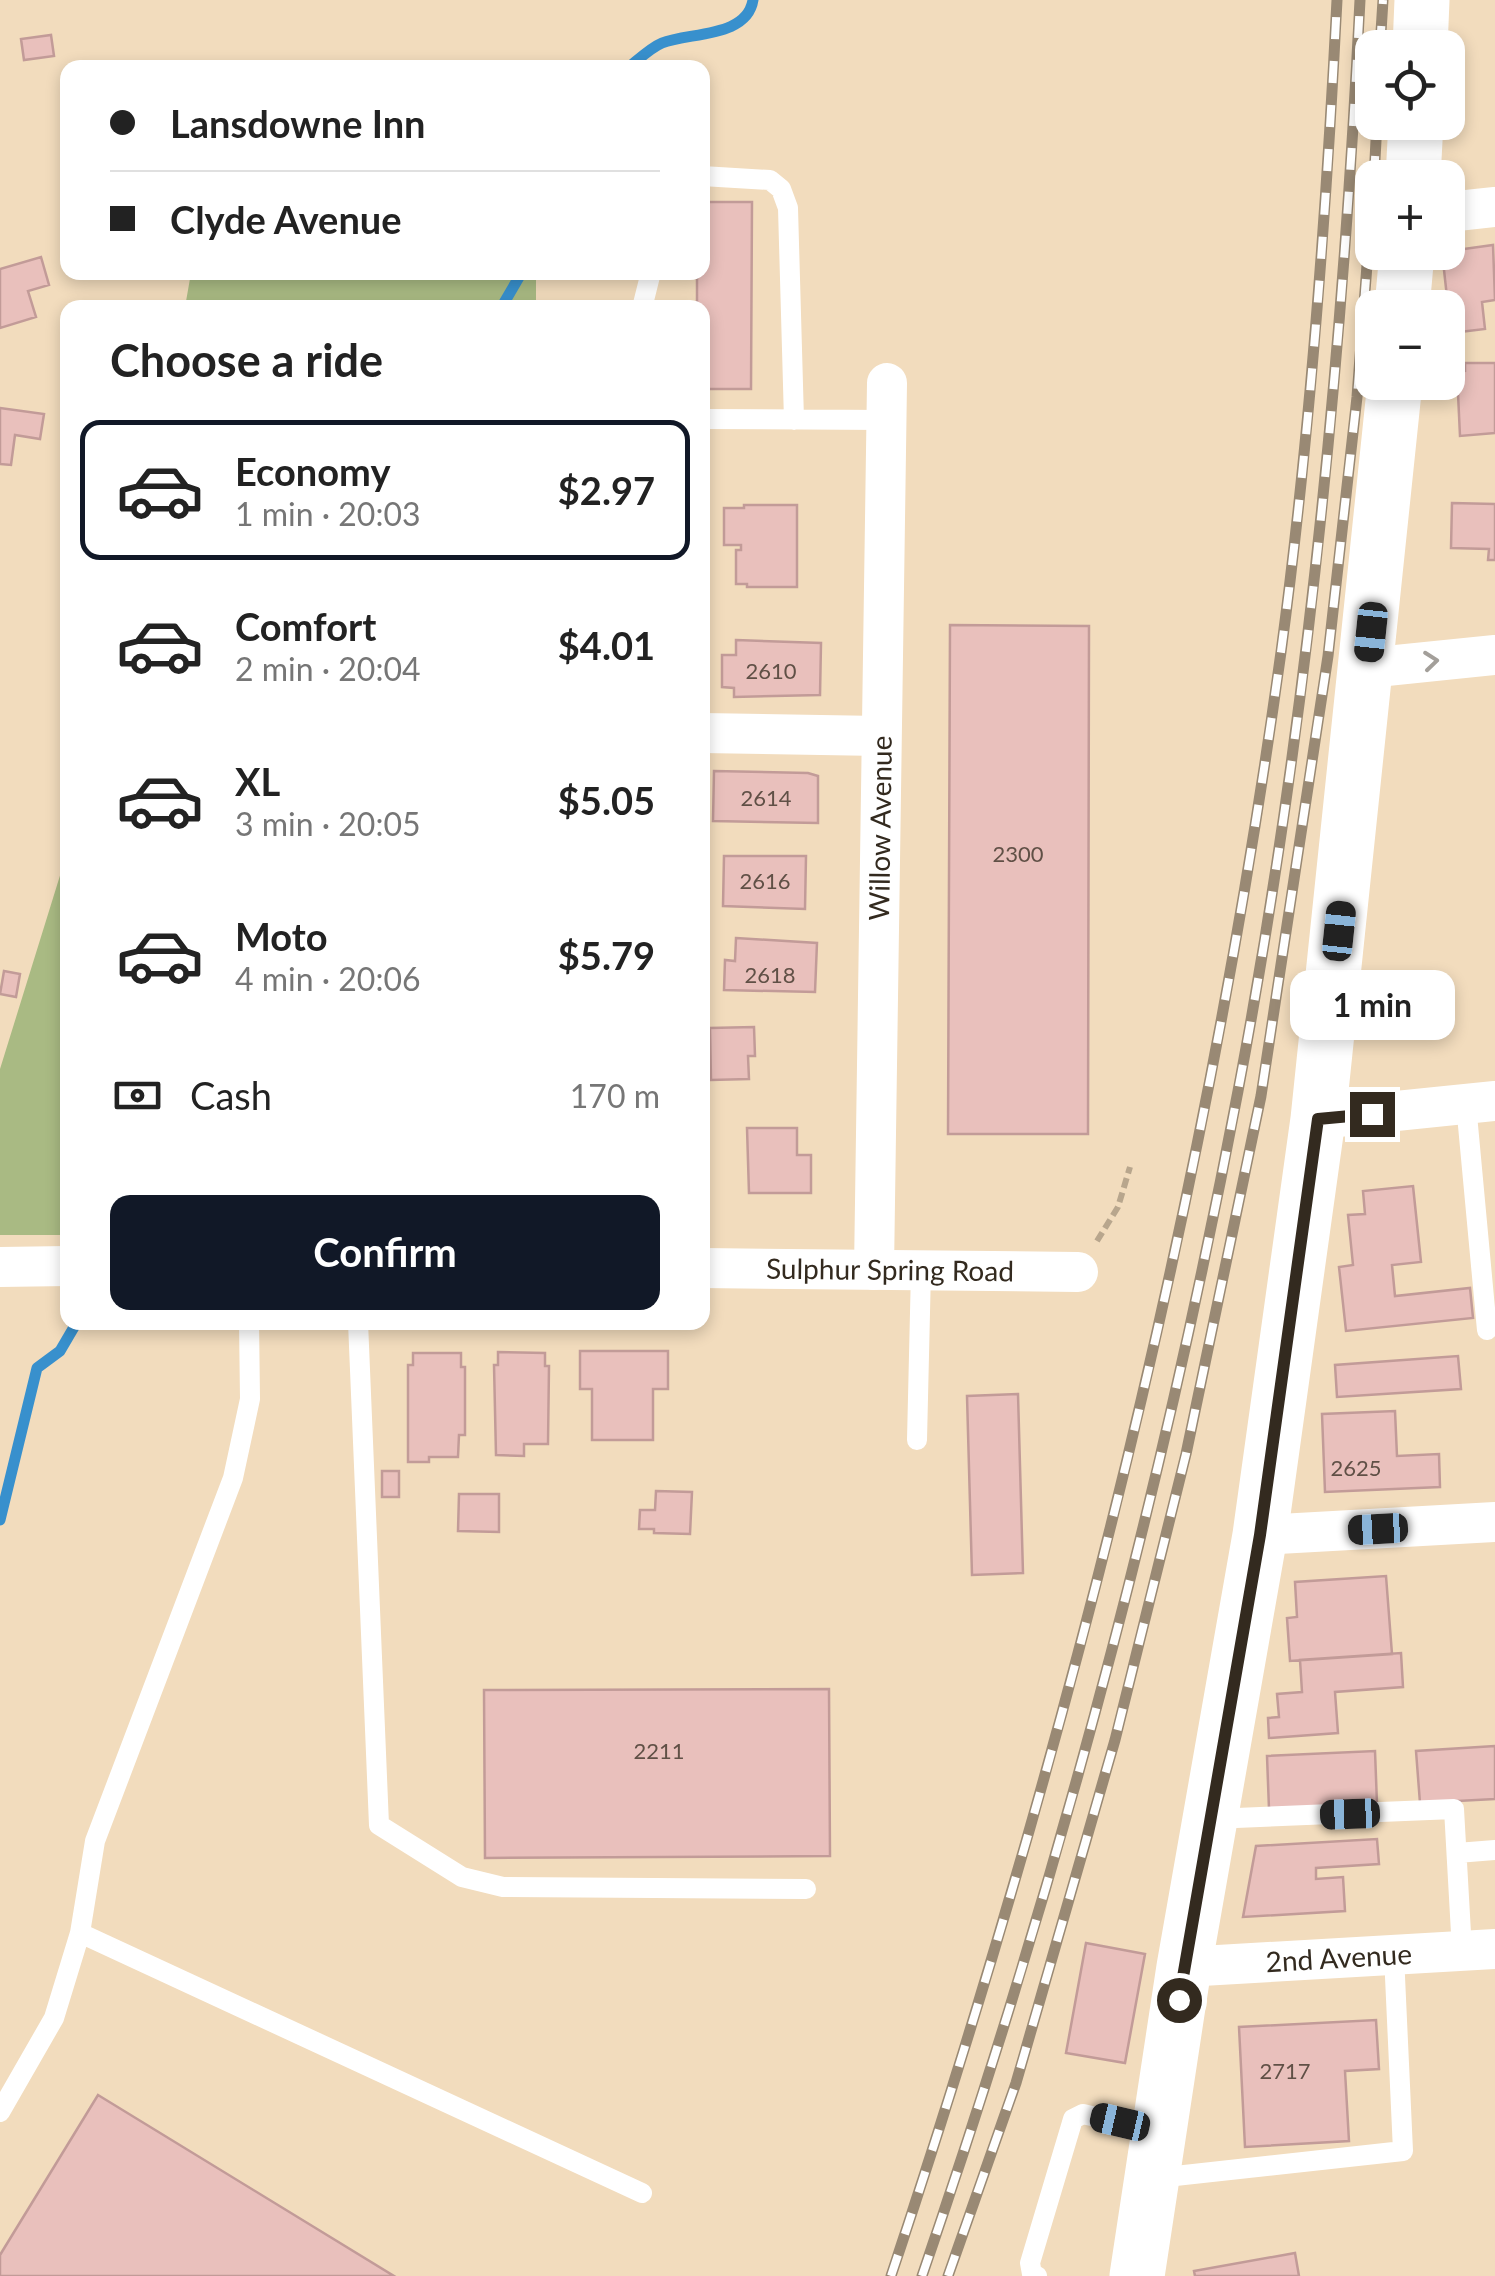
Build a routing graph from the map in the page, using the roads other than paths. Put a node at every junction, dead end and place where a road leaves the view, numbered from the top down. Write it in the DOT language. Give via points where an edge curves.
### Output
graph roads {
  1 [pos="1422,0"];
  2 [pos="1421,30"];
  3 [pos="710,176"];
  4 [pos="1495,207"];
  5 [pos="1465,210"];
  6 [pos="1393,400"];
  7 [pos="886,402"];
  8 [pos="710,419"];
  9 [pos="794,420"];
  10 [pos="1495,655"];
  11 [pos="1367,668"];
  12 [pos="710,733"];
  13 [pos="880,736"];
  14 [pos="1480,1103"];
  15 [pos="1318,1119"];
  16 [pos="60,1266"];
  17 [pos="0,1267"];
  18 [pos="710,1268"];
  19 [pos="874,1270"];
  20 [pos="921,1270"];
  21 [pos="1078,1272"];
  22 [pos="249,1330"];
  23 [pos="358,1330"];
  24 [pos="1487,1330"];
  25 [pos="917,1440"];
  26 [pos="1495,1522"];
  27 [pos="1260,1535"];
  28 [pos="1210,1820"];
  29 [pos="1495,1850"];
  30 [pos="1458,1853"];
  31 [pos="806,1888"];
  32 [pos="80,1933"];
  33 [pos="1479,1950"];
  34 [pos="1394,1955"];
  35 [pos="1184,1968"];
  36 [pos="0,2112"];
  37 [pos="1154,2155"];
  38 [pos="642,2193"];
  39 [pos="1036,2276"];
  40 [pos="1137,2276"];
  1 -- 2 [label="street"];
  3 -- 9 [label="lane" via="770,180 788,208"];
  4 -- 5 [label="street"];
  6 -- 11 [label="street"];
  7 -- 9 [label="lane"];
  7 -- 13 [label="street, Willow Avenue"];
  8 -- 9 [label="lane"];
  11 -- 10 [label="street, one-way"];
  11 -- 15 [label="street"];
  12 -- 13 [label="street"];
  13 -- 19 [label="street, Willow Avenue"];
  14 -- 15 [label="street"];
  14 -- 24 [label="lane"];
  15 -- 27 [label="street"];
  16 -- 17 [label="street"];
  18 -- 19 [label="street, Sulphur Spring Road"];
  19 -- 20 [label="street, Sulphur Spring Road"];
  20 -- 21 [label="street, Sulphur Spring Road"];
  20 -- 25 [label="lane"];
  22 -- 32 [label="lane" via="250,1399 233,1478 96,1841"];
  23 -- 31 [label="lane" via="378,1825 462,1877 503,1887"];
  26 -- 27 [label="street"];
  27 -- 28 [label="street"];
  28 -- 30 [label="lane" via="1454,1809"];
  28 -- 35 [label="street"];
  29 -- 30 [label="lane"];
  30 -- 33 [label="lane"];
  32 -- 36 [label="lane" via="54,2018"];
  32 -- 38 [label="lane"];
  33 -- 34 [label="street, 2nd Avenue"];
  34 -- 35 [label="street, 2nd Avenue"];
  34 -- 37 [label="lane" via="1403,2151"];
  35 -- 37 [label="street"];
  37 -- 39 [label="lane" via="1083,2114 1073,2119 1030,2263"];
  37 -- 40 [label="street"];
}
